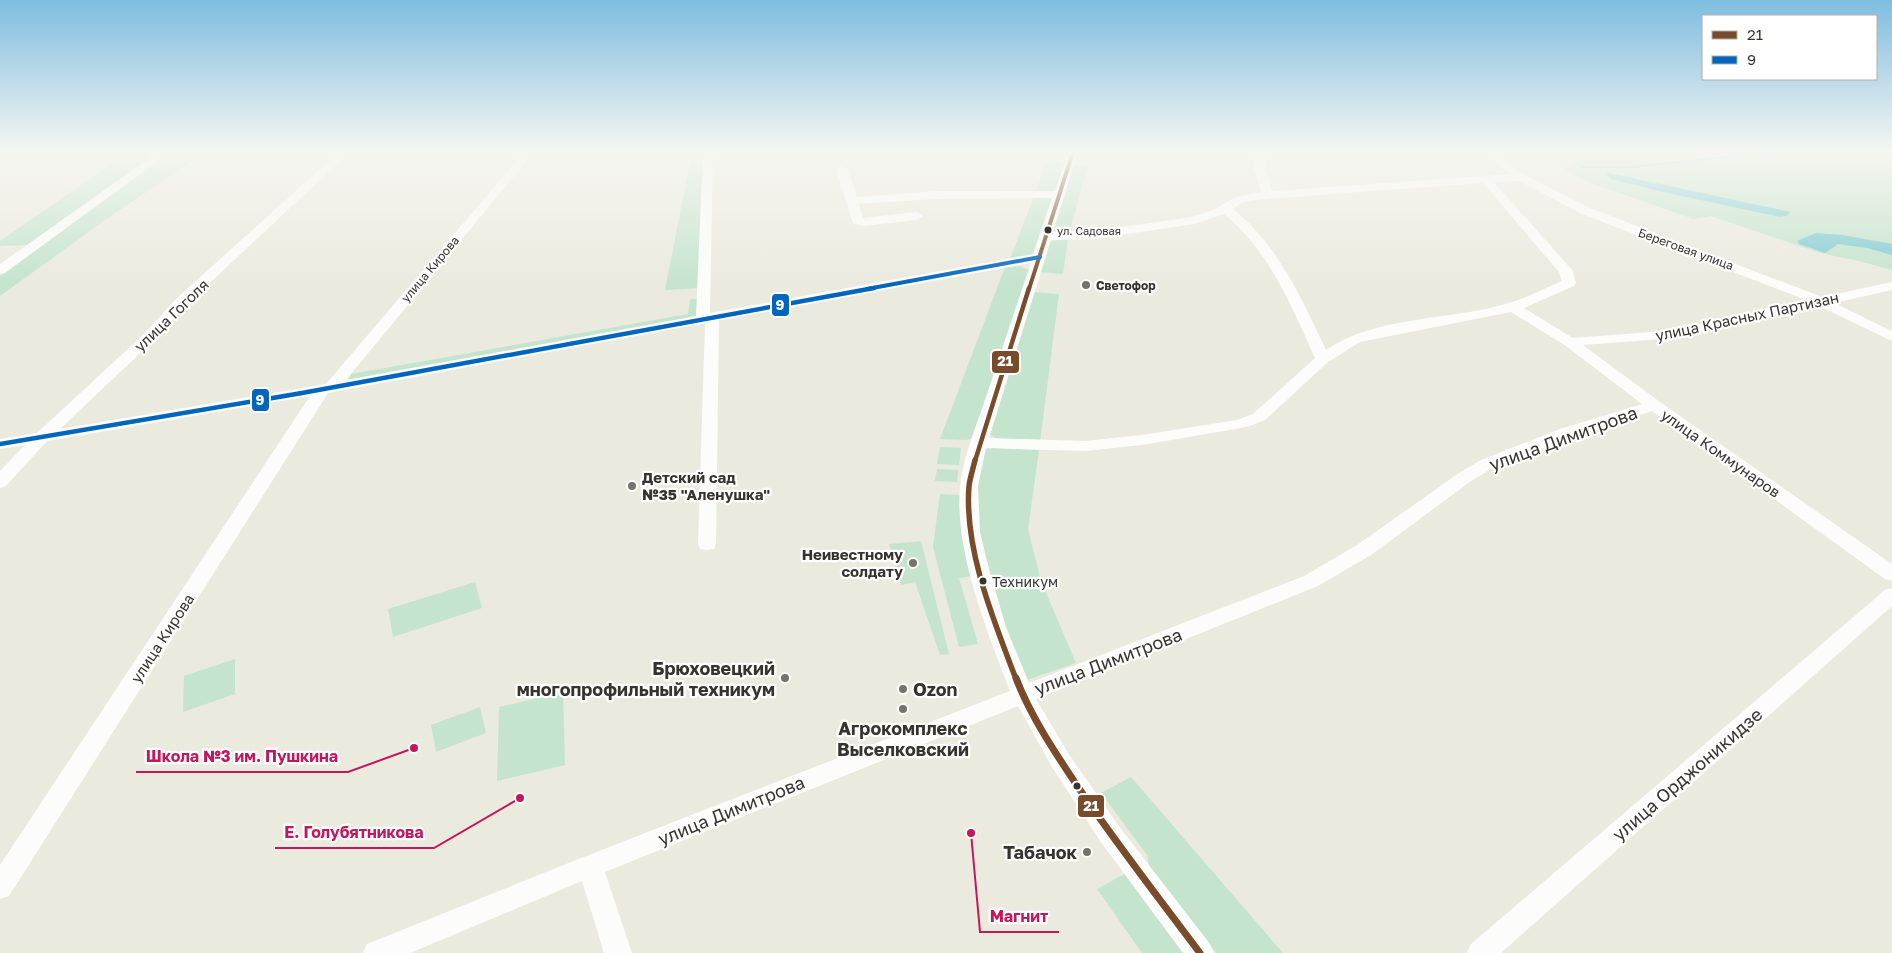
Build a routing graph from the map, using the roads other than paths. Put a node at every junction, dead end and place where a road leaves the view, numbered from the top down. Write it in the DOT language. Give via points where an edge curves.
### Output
graph roads {
  1 [pos="102,196"];
  2 [pos="296,196"];
  3 [pos="491,196"];
  4 [pos="708,196"];
  5 [pos="851,196"];
  6 [pos="927,196"];
  7 [pos="1058,196"];
  8 [pos="1257,196"];
  9 [pos="1500,196"];
  10 [pos="1559,196"];
  11 [pos="852,201"];
  12 [pos="1226,209"];
  13 [pos="917,216"];
  14 [pos="1046,236"];
  15 [pos="1040,257"];
  16 [pos="0,270"];
  17 [pos="1892,286"];
  18 [pos="1820,300"];
  19 [pos="1513,307"];
  20 [pos="707,318"];
  21 [pos="1892,337"];
  22 [pos="1571,343"];
  23 [pos="1323,359"];
  24 [pos="328,388"];
  25 [pos="1654,405"];
  26 [pos="42,437"];
  27 [pos="979,443"];
  28 [pos="0,444"];
  29 [pos="0,482"];
  30 [pos="707,544"];
  31 [pos="1892,574"];
  32 [pos="1892,595"];
  33 [pos="1022,694"];
  34 [pos="590,866"];
  35 [pos="0,887"];
  36 [pos="377,953"];
  37 [pos="618,953"];
  38 [pos="1200,953"];
  39 [pos="1481,953"];
  1 -- 16 [label="street"];
  2 -- 26 [label="street, улица Гоголя"];
  3 -- 24 [label="street, улица Кирова"];
  4 -- 20 [label="street"];
  5 -- 11 [label="street"];
  6 -- 11 [label="street"];
  7 -- 14 [label="street"];
  8 -- 12 [label="street" via="1234,201"];
  9 -- 19 [label="street" via="1570,279 1562,287"];
  10 -- 18 [label="street, Береговая улица" via="1605,219"];
  11 -- 13 [label="street" via="856,219 860,222"];
  12 -- 14 [label="street" via="1194,220 1108,233"];
  12 -- 23 [label="street" via="1246,224 1275,262"];
  14 -- 15 [label="street"];
  15 -- 20 [label="street"];
  15 -- 27 [label="street"];
  17 -- 18 [label="street, улица Красных Партизан"];
  18 -- 21 [label="street, Береговая улица"];
  18 -- 22 [label="street, улица Красных Партизан" via="1677,334"];
  19 -- 22 [label="street, улица Коммунаров"];
  19 -- 23 [label="street" via="1365,336 1343,345"];
  20 -- 24 [label="street"];
  20 -- 30 [label="street"];
  22 -- 25 [label="street, улица Коммунаров"];
  23 -- 27 [label="street" via="1259,417 1230,427 1085,446"];
  24 -- 26 [label="street"];
  24 -- 35 [label="street, улица Кирова"];
  25 -- 31 [label="street, улица Коммунаров"];
  25 -- 33 [label="street, улица Димитрова" via="1566,433 1487,464 1364,550 1311,582"];
  26 -- 28 [label="street"];
  26 -- 29 [label="street, улица Гоголя"];
  27 -- 33 [label="street" via="969,486 971,532 996,627"];
  32 -- 39 [label="street, улица Орджоникидзе"];
  33 -- 34 [label="street, улица Димитрова"];
  33 -- 38 [label="street" via="1060,760 1109,833"];
  34 -- 36 [label="street, улица Димитрова"];
  34 -- 37 [label="street"];
}
